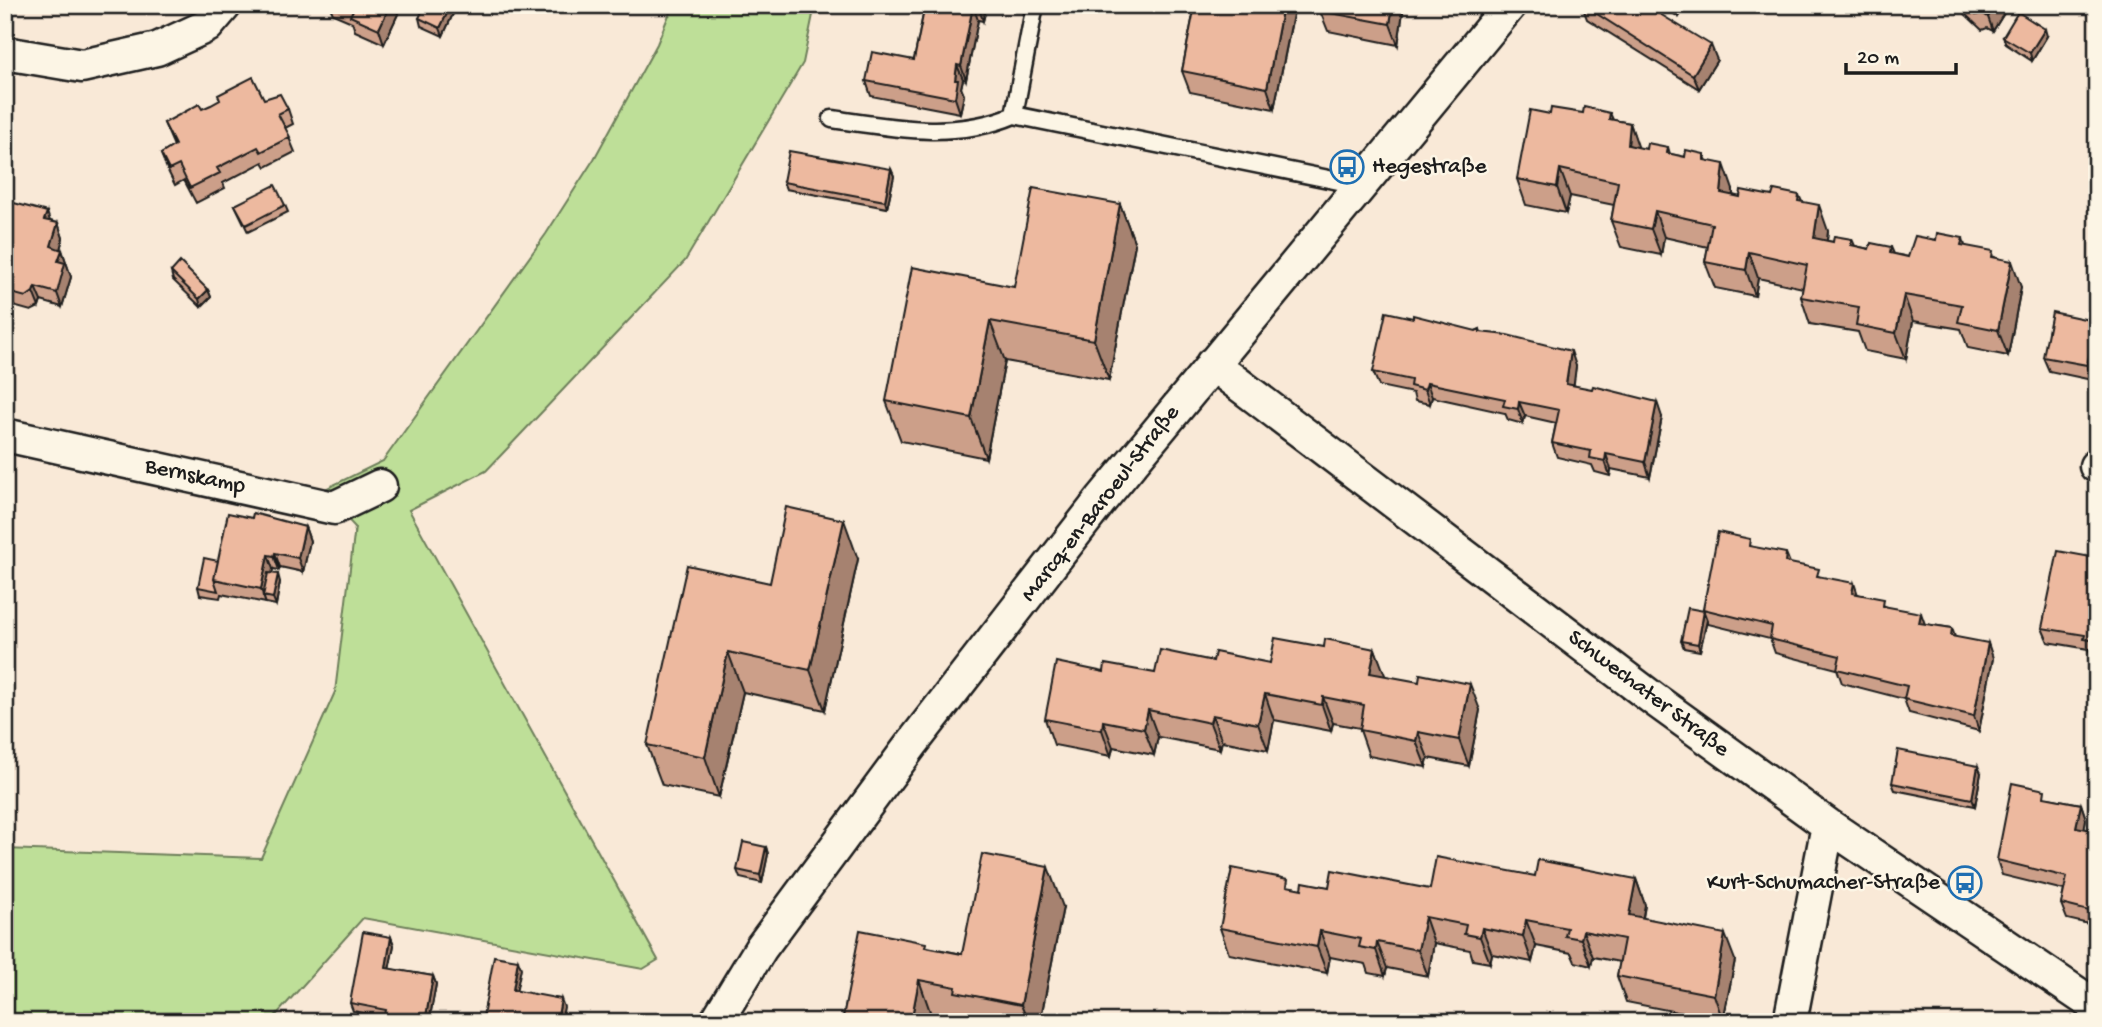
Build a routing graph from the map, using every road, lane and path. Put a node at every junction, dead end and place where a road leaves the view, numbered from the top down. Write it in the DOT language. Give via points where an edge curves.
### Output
graph roads {
  1 [pos="225,5"];
  2 [pos="1035,5"];
  3 [pos="1510,5"];
  4 [pos="5,53"];
  5 [pos="1014,115"];
  6 [pos="832,119"];
  7 [pos="1363,186"];
  8 [pos="1212,364"];
  9 [pos="5,435"];
  10 [pos="380,486"];
  11 [pos="1828,825"];
  12 [pos="2097,1007"];
  13 [pos="716,1022"];
  14 [pos="1790,1022"];
  1 -- 4 [label="street" via="207,26 157,49 82,66"];
  2 -- 5 [label="lane"];
  3 -- 7 [label="street, Marcq-en-Baroeul-Straße"];
  5 -- 6 [label="lane" via="991,125 931,130"];
  5 -- 7 [label="lane"];
  7 -- 8 [label="street, Marcq-en-Baroeul-Straße"];
  8 -- 11 [label="street, Schwechater Straße" via="1655,701"];
  8 -- 13 [label="street, Marcq-en-Baroeul-Straße" via="911,745 761,948"];
  9 -- 10 [label="street, Bernskamp" via="334,508"];
  11 -- 12 [label="street, Schwechater Straße"];
  11 -- 14 [label="street"];
}
